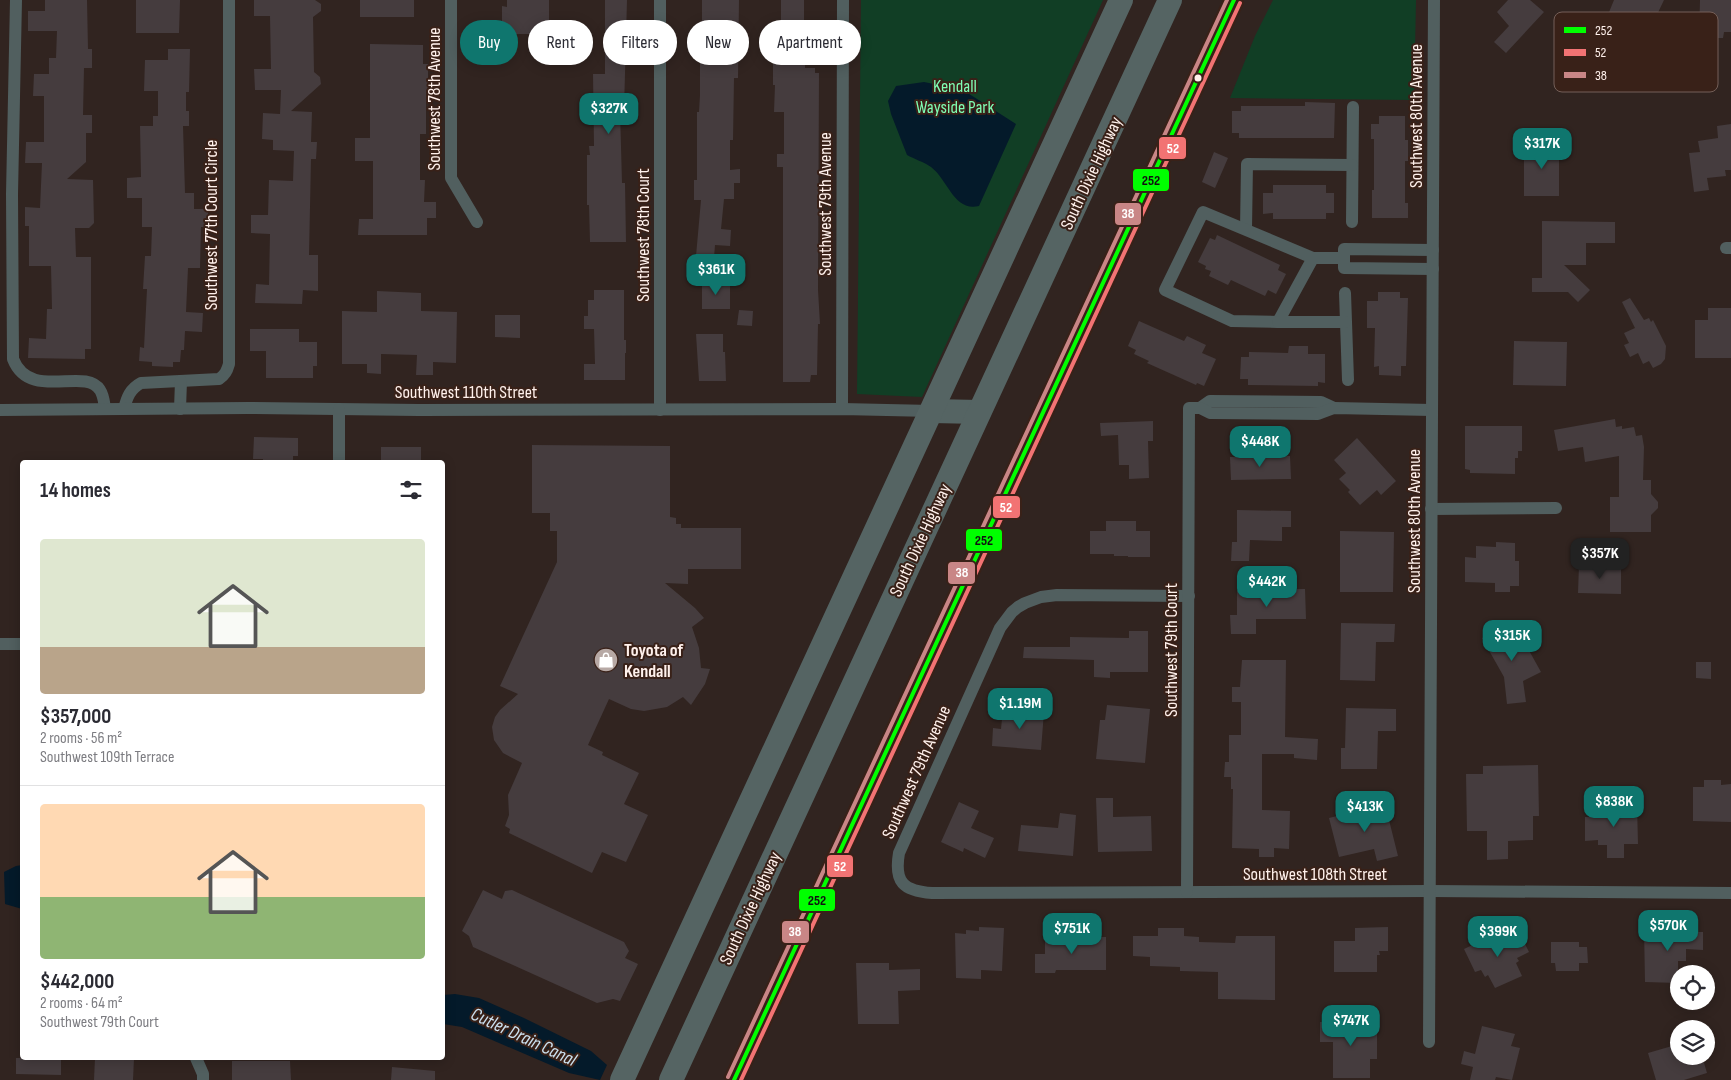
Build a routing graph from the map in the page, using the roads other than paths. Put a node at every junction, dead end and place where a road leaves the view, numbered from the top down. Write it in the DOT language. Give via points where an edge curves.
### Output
graph roads {
  1 [pos="16,0"];
  2 [pos="229,0"];
  3 [pos="451,0"];
  4 [pos="660,0"];
  5 [pos="844,0"];
  6 [pos="1121,0"];
  7 [pos="1170,0"];
  8 [pos="1434,0"];
  9 [pos="1353,107"];
  10 [pos="1352,165"];
  11 [pos="477,222"];
  12 [pos="1352,222"];
  13 [pos="1246,229"];
  14 [pos="1433,250"];
  15 [pos="1313,258"];
  16 [pos="1344,258"];
  17 [pos="1433,270"];
  18 [pos="1344,294"];
  19 [pos="1278,322"];
  20 [pos="1345,322"];
  21 [pos="186,380"];
  22 [pos="1348,380"];
  23 [pos="124,409"];
  24 [pos="180,409"];
  25 [pos="340,409"];
  26 [pos="842,409"];
  27 [pos="0,410"];
  28 [pos="104,410"];
  29 [pos="660,410"];
  30 [pos="1432,410"];
  31 [pos="932,411"];
  32 [pos="979,412"];
  33 [pos="339,460"];
  34 [pos="1556,508"];
  35 [pos="1431,509"];
  36 [pos="1189,596"];
  37 [pos="0,644"];
  38 [pos="20,644"];
  39 [pos="901,882"];
  40 [pos="1430,891"];
  41 [pos="1187,892"];
  42 [pos="1731,892"];
  43 [pos="1429,1042"];
  44 [pos="197,1060"];
  45 [pos="203,1080"];
  46 [pos="622,1080"];
  47 [pos="671,1080"];
  1 -- 28 [label="street" via="13,359 16,368 30,379 87,383 98,388"];
  2 -- 21 [label="street, Southwest 77th Court Circle" via="229,364 225,376 220,379"];
  3 -- 11 [label="street, Southwest 78th Avenue" via="451,178"];
  4 -- 29 [label="street, Southwest 78th Court"];
  5 -- 26 [label="street, Southwest 79th Avenue"];
  6 -- 31 [label="highway"];
  7 -- 32 [label="highway, South Dixie Highway"];
  8 -- 14 [label="street, Southwest 80th Avenue"];
  9 -- 10 [label="street"];
  10 -- 12 [label="street"];
  10 -- 13 [label="street" via="1247,164"];
  13 -- 15 [label="street"];
  13 -- 19 [label="street" via="1203,212 1165,290 1232,321"];
  14 -- 16 [label="street"];
  14 -- 17 [label="street, Southwest 80th Avenue"];
  15 -- 16 [label="street"];
  15 -- 19 [label="street"];
  16 -- 17 [label="street"];
  17 -- 30 [label="street, Southwest 80th Avenue"];
  18 -- 20 [label="street"];
  19 -- 20 [label="street"];
  20 -- 22 [label="street"];
  21 -- 23 [label="street" via="141,383 128,394"];
  21 -- 24 [label="street"];
  23 -- 24 [label="street, Southwest 110th Street"];
  23 -- 28 [label="street, Southwest 110th Street"];
  24 -- 25 [label="street, Southwest 110th Street"];
  25 -- 29 [label="street, Southwest 110th Street"];
  25 -- 33 [label="street"];
  26 -- 29 [label="street, Southwest 110th Street"];
  26 -- 31 [label="street, Southwest 110th Street"];
  27 -- 28 [label="street, Southwest 110th Street"];
  30 -- 35 [label="street, Southwest 80th Avenue"];
  30 -- 36 [label="street, Southwest 79th Court" via="1334,408 1318,414 1210,413 1195,408"];
  31 -- 32 [label="highway"];
  31 -- 46 [label="highway"];
  32 -- 47 [label="highway, South Dixie Highway"];
  34 -- 35 [label="street"];
  35 -- 40 [label="street, Southwest 80th Avenue"];
  36 -- 39 [label="street, Southwest 79th Avenue" via="1041,597 1025,602 1012,612 1000,628 899,853"];
  36 -- 41 [label="street, Southwest 79th Court"];
  37 -- 38 [label="street"];
  39 -- 41 [label="street, Southwest 108th Street" via="918,892 932,893"];
  40 -- 41 [label="street, Southwest 108th Street"];
  40 -- 42 [label="street, Southwest 108th Street"];
  40 -- 43 [label="street, Southwest 80th Avenue"];
  44 -- 45 [label="street"];
}
